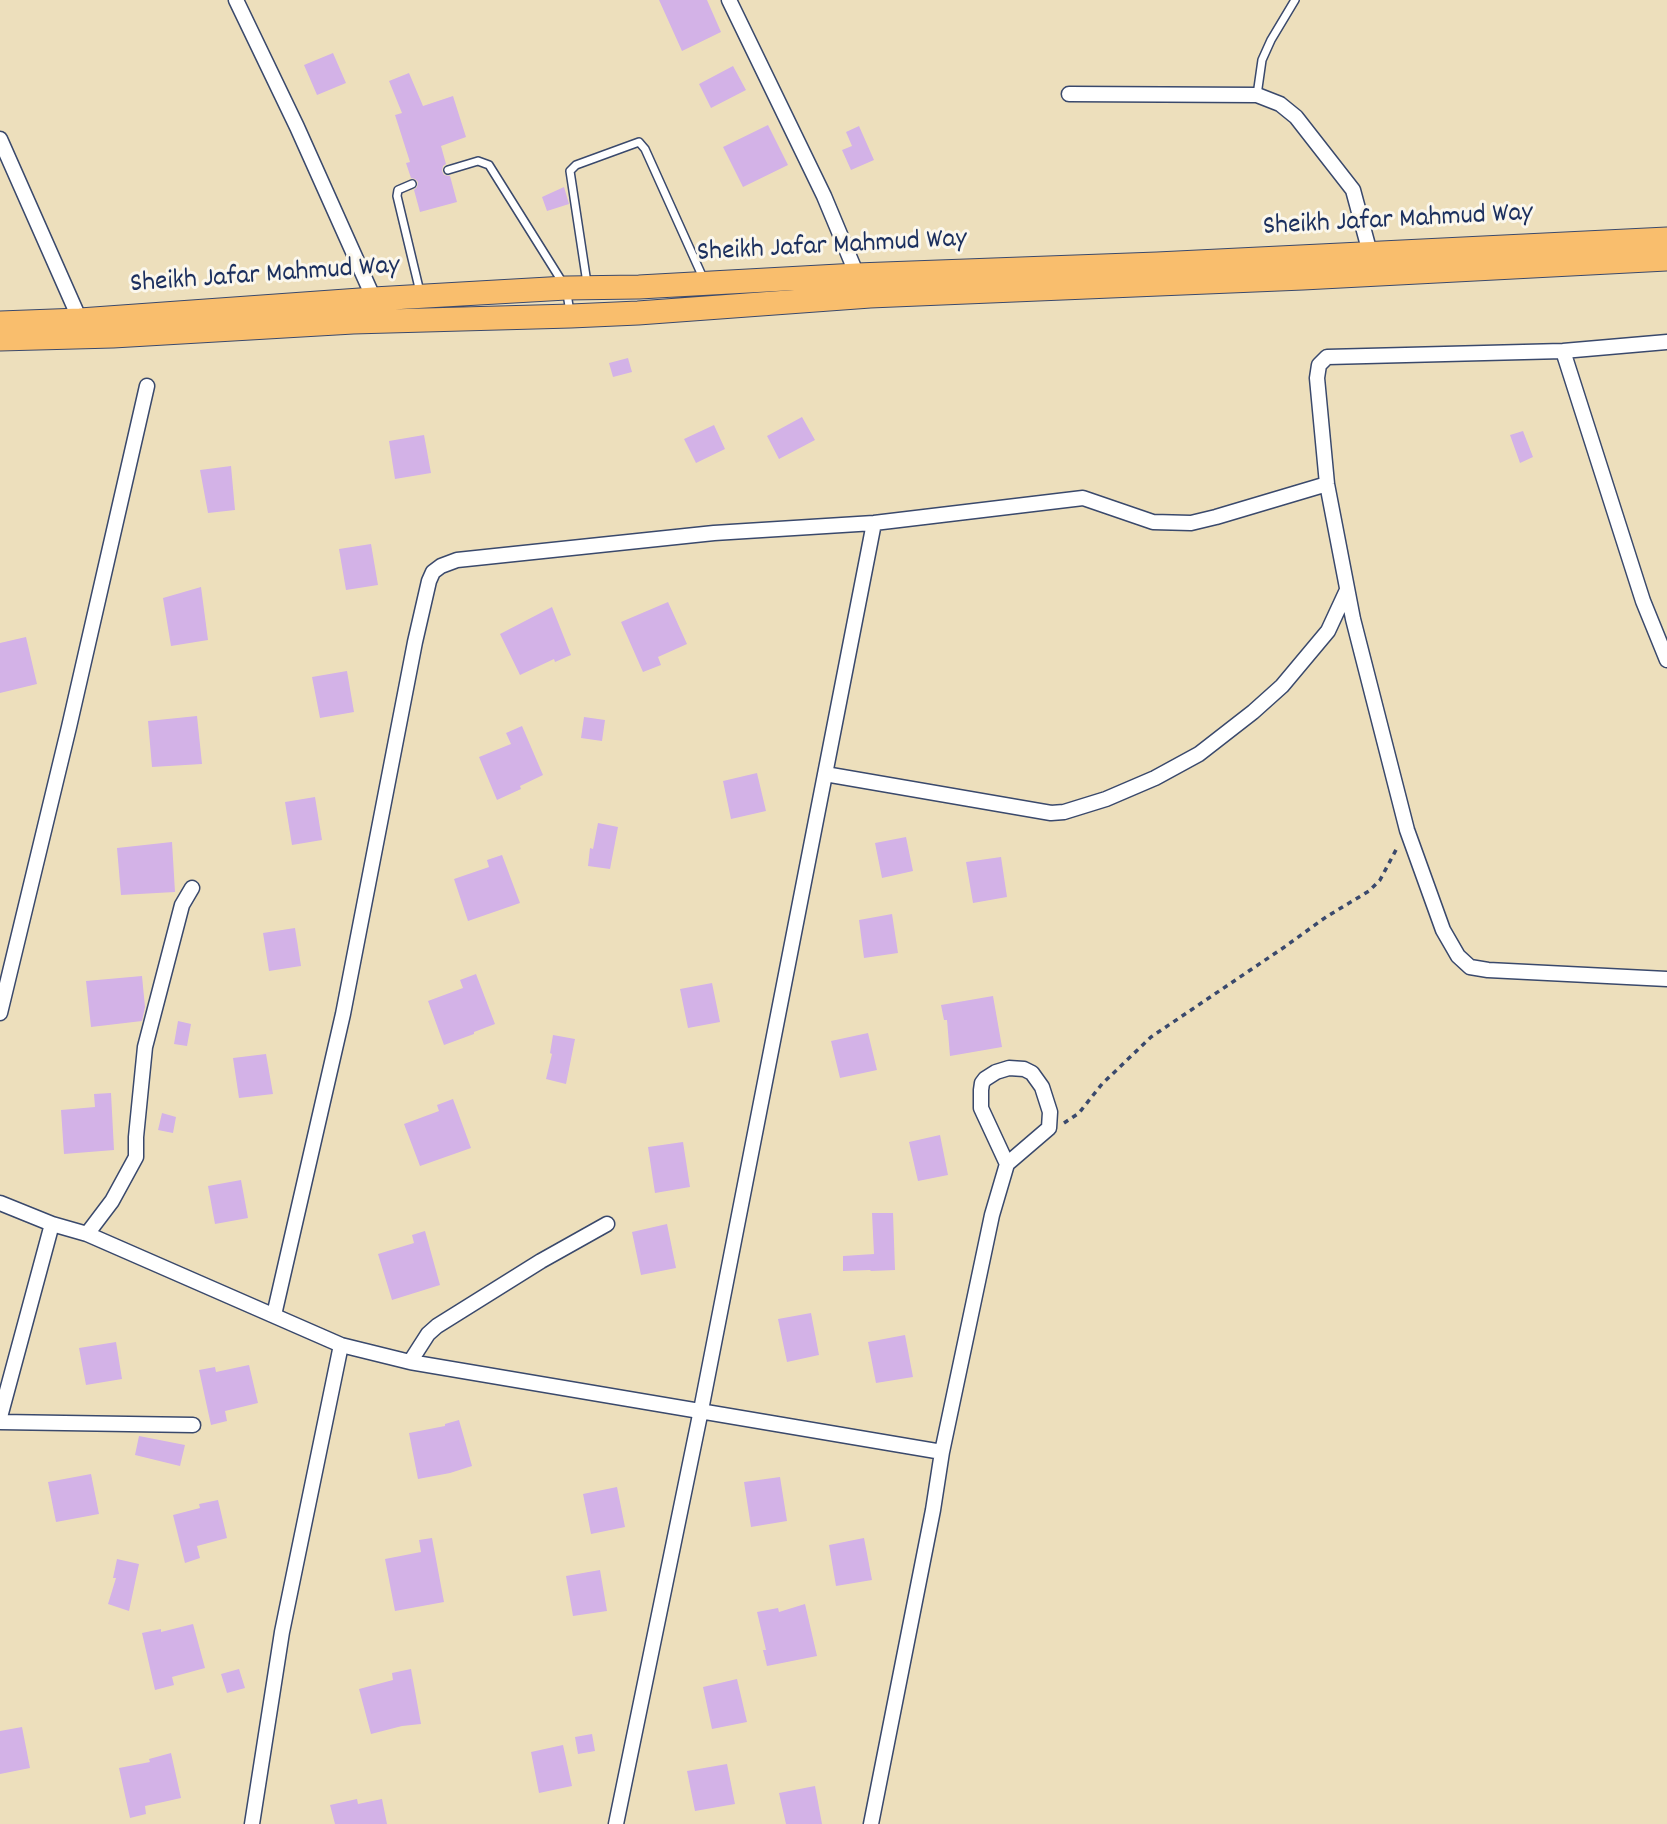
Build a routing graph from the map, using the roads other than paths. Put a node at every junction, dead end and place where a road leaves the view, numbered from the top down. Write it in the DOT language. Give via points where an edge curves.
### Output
graph roads {
  1 [pos="236,0"];
  2 [pos="729,0"];
  3 [pos="1295,0"];
  4 [pos="1069,94"];
  5 [pos="1257,95"];
  6 [pos="0,139"];
  7 [pos="448,170"];
  8 [pos="412,184"];
  9 [pos="1667,239"];
  10 [pos="1370,253"];
  11 [pos="1667,259"];
  12 [pos="857,275"];
  13 [pos="706,284"];
  14 [pos="577,288"];
  15 [pos="421,296"];
  16 [pos="374,299"];
  17 [pos="570,316"];
  18 [pos="80,320"];
  19 [pos="0,323"];
  20 [pos="0,339"];
  21 [pos="1667,342"];
  22 [pos="1563,351"];
  23 [pos="147,386"];
  24 [pos="1327,484"];
  25 [pos="874,523"];
  26 [pos="1347,590"];
  27 [pos="1667,660"];
  28 [pos="825,774"];
  29 [pos="192,888"];
  30 [pos="1667,979"];
  31 [pos="0,1013"];
  32 [pos="1007,1164"];
  33 [pos="0,1203"];
  34 [pos="52,1224"];
  35 [pos="607,1224"];
  36 [pos="87,1234"];
  37 [pos="274,1315"];
  38 [pos="341,1345"];
  39 [pos="410,1362"];
  40 [pos="701,1410"];
  41 [pos="0,1420"];
  42 [pos="193,1425"];
  43 [pos="942,1452"];
  44 [pos="252,1824"];
  45 [pos="616,1824"];
  46 [pos="871,1824"];
  1 -- 16 [label="street"];
  2 -- 12 [label="street"];
  3 -- 5 [label="lane" via="1262,60"];
  4 -- 5 [label="street"];
  5 -- 10 [label="street" via="1296,117 1353,190"];
  6 -- 18 [label="street"];
  7 -- 14 [label="lane" via="478,161 489,165"];
  8 -- 15 [label="lane" via="398,190 397,196"];
  9 -- 10 [label="main road, Sheikh Jafar Mahmud Way"];
  10 -- 12 [label="main road, Sheikh Jafar Mahmud Way"];
  11 -- 17 [label="main road, Sheikh Jafar Mahmud Way" via="870,296"];
  12 -- 13 [label="main road, Sheikh Jafar Mahmud Way"];
  13 -- 14 [label="main road, Sheikh Jafar Mahmud Way"];
  13 -- 14 [label="lane" via="639,142 570,171"];
  14 -- 15 [label="main road, Sheikh Jafar Mahmud Way"];
  14 -- 17 [label="lane"];
  15 -- 16 [label="main road, Sheikh Jafar Mahmud Way"];
  16 -- 18 [label="main road, Sheikh Jafar Mahmud Way"];
  17 -- 20 [label="main road, Sheikh Jafar Mahmud Way"];
  18 -- 19 [label="main road, Sheikh Jafar Mahmud Way"];
  21 -- 22 [label="street"];
  22 -- 24 [label="street" via="1327,357 1319,365 1317,378"];
  22 -- 27 [label="street" via="1643,601"];
  23 -- 31 [label="street"];
  24 -- 25 [label="street" via="1191,523 1153,522 1083,498"];
  24 -- 26 [label="street"];
  25 -- 28 [label="street"];
  25 -- 37 [label="street" via="714,533 457,560 433,572 415,642 343,1014"];
  26 -- 28 [label="street" via="1328,631 1282,686 1253,712 1199,754 1106,799 1051,813"];
  26 -- 30 [label="street" via="1407,830 1443,930 1458,956 1469,967 1488,970"];
  28 -- 40 [label="street"];
  29 -- 36 [label="street" via="181,905 145,1047 136,1157"];
  32 -- 32 [label="street" via="981,1108 982,1083 996,1072 1024,1069 1042,1087 1050,1112 1049,1128"];
  32 -- 43 [label="street"];
  33 -- 34 [label="street"];
  34 -- 36 [label="street"];
  34 -- 41 [label="street"];
  35 -- 39 [label="street" via="437,1326"];
  36 -- 37 [label="street"];
  37 -- 38 [label="street"];
  38 -- 39 [label="street"];
  38 -- 44 [label="street" via="282,1632"];
  39 -- 40 [label="street"];
  40 -- 43 [label="street"];
  40 -- 45 [label="street"];
  41 -- 42 [label="street"];
  43 -- 46 [label="street"];
}
